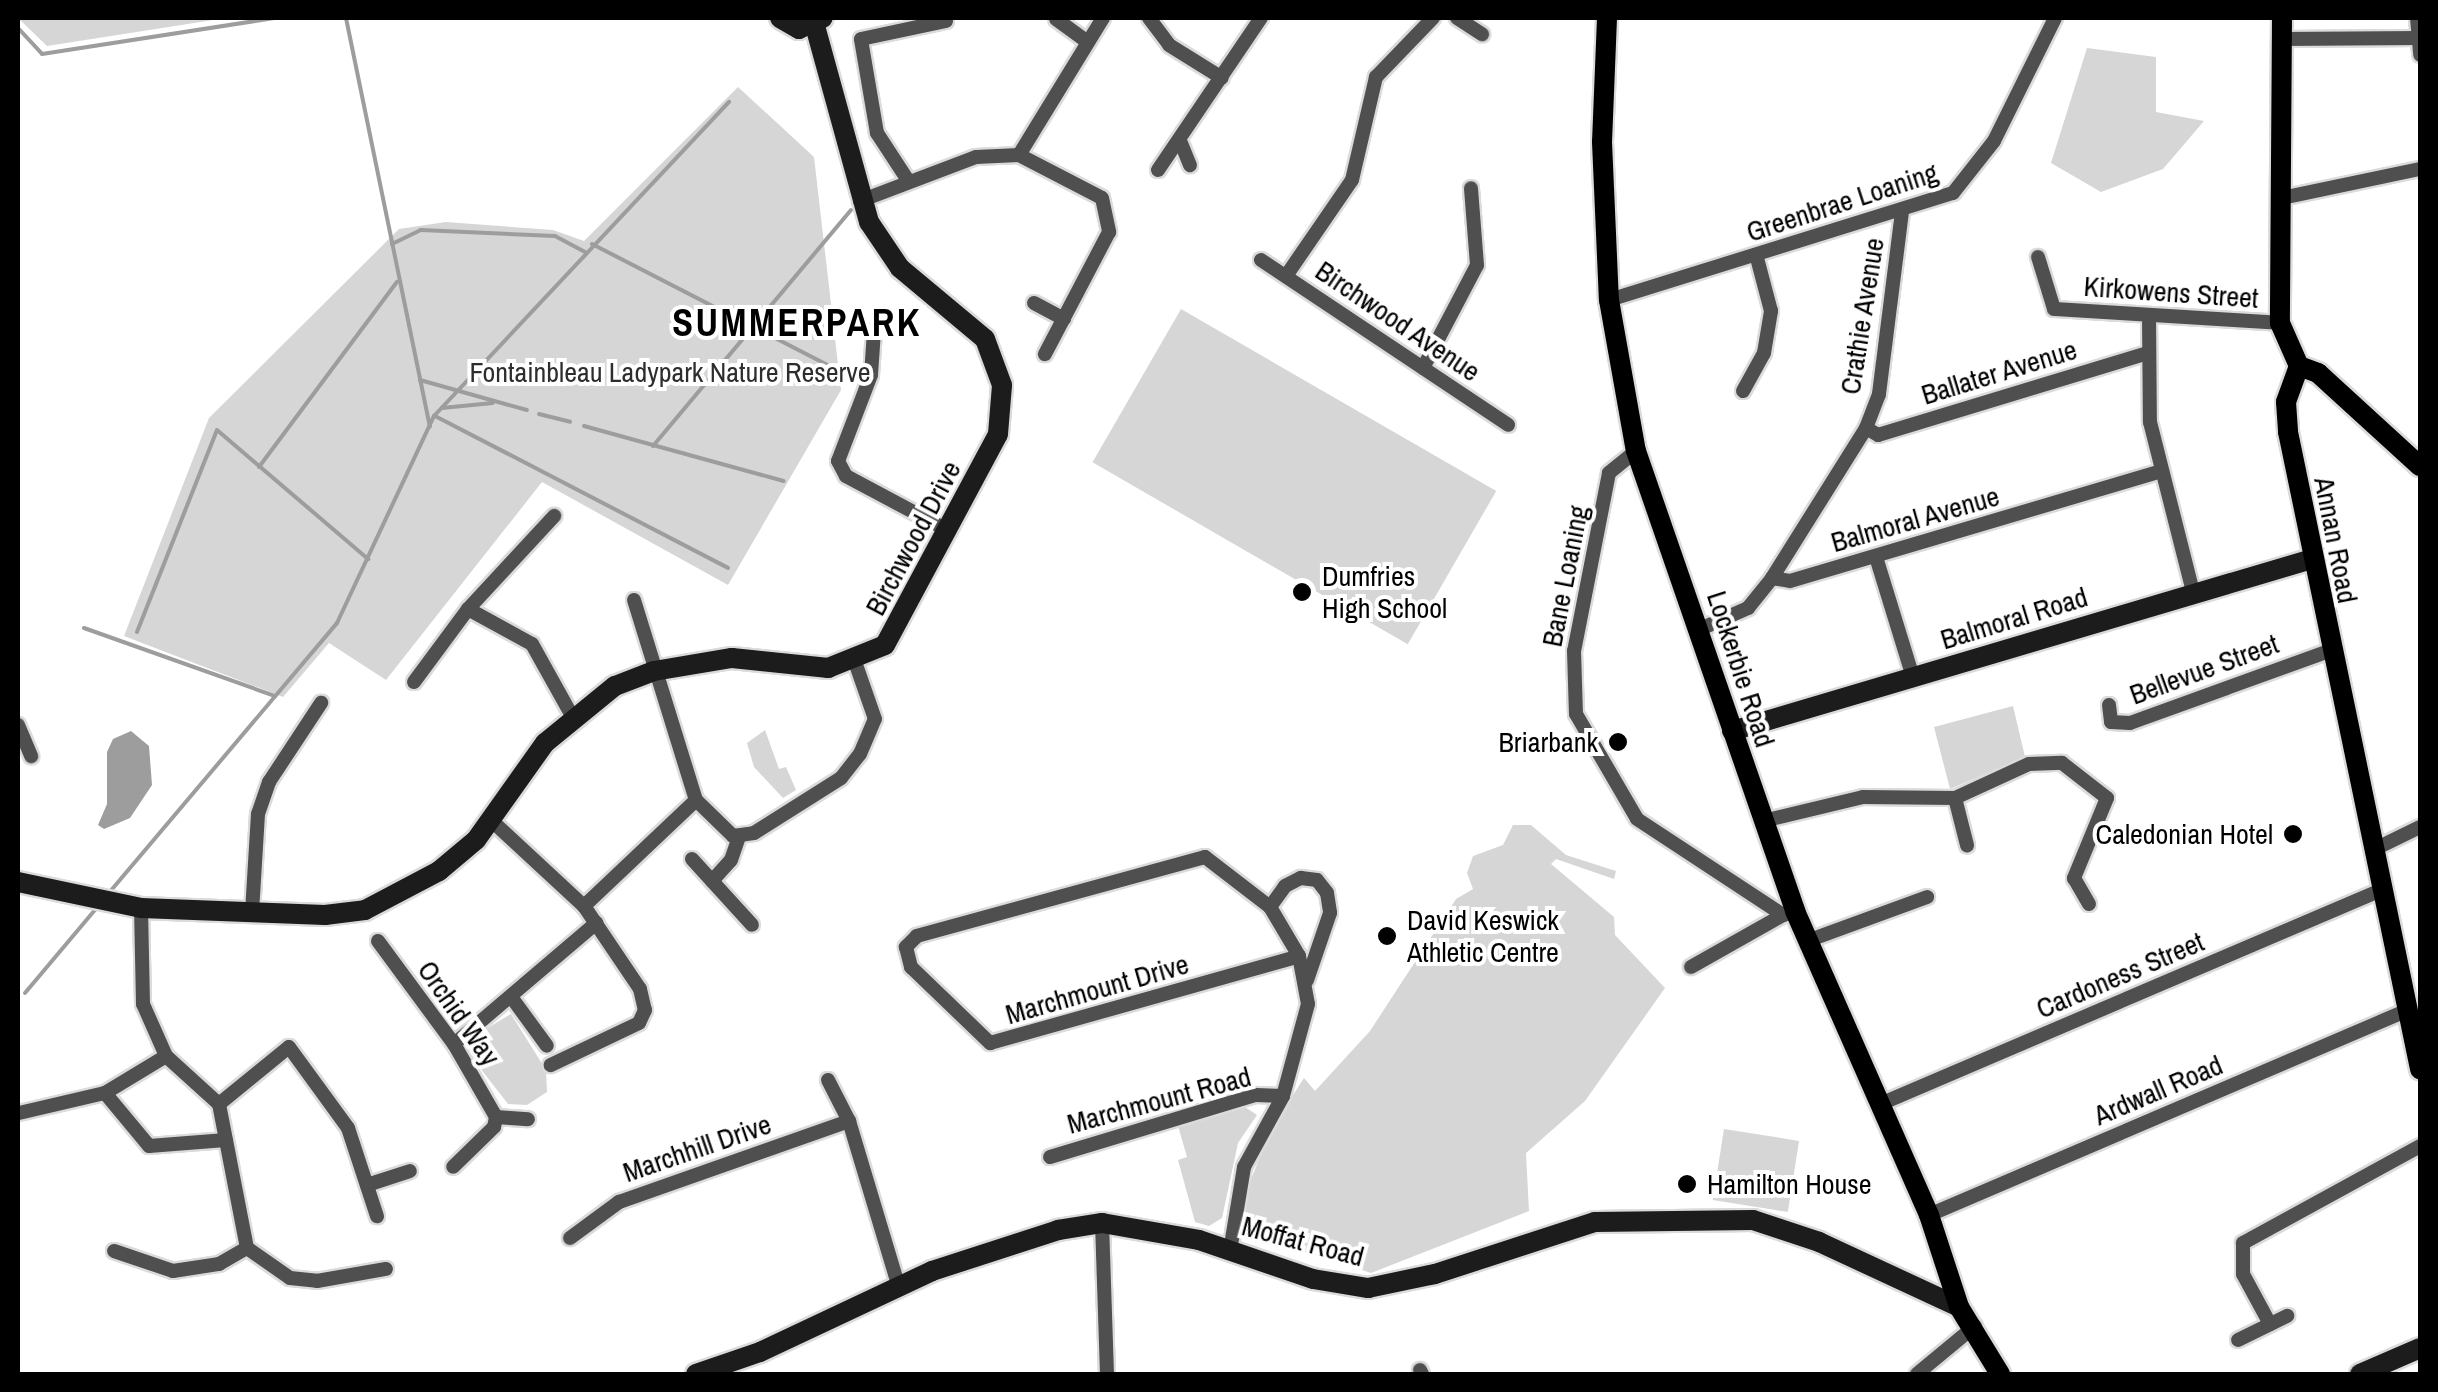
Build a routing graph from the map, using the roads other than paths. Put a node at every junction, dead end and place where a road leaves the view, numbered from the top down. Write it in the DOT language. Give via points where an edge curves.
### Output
graph roads {
  1 [pos="780,18"];
  2 [pos="1103,18"];
  3 [pos="1149,18"];
  4 [pos="1261,18"];
  5 [pos="1433,18"];
  6 [pos="1457,18"];
  7 [pos="1607,18"];
  8 [pos="2054,18"];
  9 [pos="2417,18"];
  10 [pos="1056,19"];
  11 [pos="946,21"];
  12 [pos="819,22"];
  13 [pos="2282,28"];
  14 [pos="1482,34"];
  15 [pos="2418,38"];
  16 [pos="1086,41"];
  17 [pos="2420,55"];
  18 [pos="1222,78"];
  19 [pos="1181,143"];
  20 [pos="1019,155"];
  21 [pos="1190,166"];
  22 [pos="2420,168"];
  23 [pos="1158,170"];
  24 [pos="909,182"];
  25 [pos="1471,188"];
  26 [pos="2282,198"];
  27 [pos="860,201"];
  28 [pos="1902,213"];
  29 [pos="2038,257"];
  30 [pos="1758,258"];
  31 [pos="1261,260"];
  32 [pos="1286,276"];
  33 [pos="1609,300"];
  34 [pos="1034,303"];
  35 [pos="2148,317"];
  36 [pos="1064,319"];
  37 [pos="2280,323"];
  38 [pos="874,331"];
  39 [pos="2148,353"];
  40 [pos="1046,354"];
  41 [pos="2299,366"];
  42 [pos="1423,368"];
  43 [pos="1743,391"];
  44 [pos="1508,425"];
  45 [pos="1866,428"];
  46 [pos="1636,451"];
  47 [pos="2420,466"];
  48 [pos="2159,472"];
  49 [pos="554,516"];
  50 [pos="948,531"];
  51 [pos="1876,557"];
  52 [pos="2312,559"];
  53 [pos="1772,578"];
  54 [pos="2192,592"];
  55 [pos="634,600"];
  56 [pos="468,610"];
  57 [pos="1698,630"];
  58 [pos="2329,650"];
  59 [pos="855,662"];
  60 [pos="654,671"];
  61 [pos="1912,677"];
  62 [pos="414,682"];
  63 [pos="321,703"];
  64 [pos="2109,705"];
  65 [pos="572,716"];
  66 [pos="18,725"];
  67 [pos="1732,730"];
  68 [pos="31,756"];
  69 [pos="1954,798"];
  70 [pos="696,800"];
  71 [pos="491,820"];
  72 [pos="1763,821"];
  73 [pos="2420,828"];
  74 [pos="739,837"];
  75 [pos="1967,845"];
  76 [pos="2373,850"];
  77 [pos="692,859"];
  78 [pos="712,881"];
  79 [pos="18,882"];
  80 [pos="2381,890"];
  81 [pos="1927,897"];
  82 [pos="2089,904"];
  83 [pos="584,906"];
  84 [pos="1270,906"];
  85 [pos="141,908"];
  86 [pos="252,912"];
  87 [pos="1789,913"];
  88 [pos="596,924"];
  89 [pos="752,925"];
  90 [pos="378,941"];
  91 [pos="1808,941"];
  92 [pos="1299,956"];
  93 [pos="1691,968"];
  94 [pos="1307,981"];
  95 [pos="512,998"];
  96 [pos="2413,1017"];
  97 [pos="454,1044"];
  98 [pos="547,1046"];
  99 [pos="166,1056"];
  100 [pos="551,1066"];
  101 [pos="2420,1069"];
  102 [pos="828,1080"];
  103 [pos="105,1093"];
  104 [pos="1283,1096"];
  105 [pos="219,1104"];
  106 [pos="1878,1105"];
  107 [pos="19,1113"];
  108 [pos="496,1117"];
  109 [pos="528,1119"];
  110 [pos="850,1121"];
  111 [pos="226,1140"];
  112 [pos="2420,1146"];
  113 [pos="1050,1157"];
  114 [pos="453,1167"];
  115 [pos="410,1171"];
  116 [pos="368,1186"];
  117 [pos="1929,1215"];
  118 [pos="376,1216"];
  119 [pos="1102,1224"];
  120 [pos="570,1238"];
  121 [pos="247,1248"];
  122 [pos="114,1250"];
  123 [pos="1230,1250"];
  124 [pos="386,1269"];
  125 [pos="898,1284"];
  126 [pos="1960,1306"];
  127 [pos="2288,1316"];
  128 [pos="2270,1324"];
  129 [pos="1975,1326"];
  130 [pos="2238,1340"];
  131 [pos="2418,1346"];
  132 [pos="696,1374"];
  133 [pos="1107,1374"];
  134 [pos="1917,1374"];
  135 [pos="2000,1374"];
  136 [pos="2360,1374"];
  1 -- 12 [label="street" via="799,29"];
  2 -- 16 [label="street"];
  3 -- 18 [label="street" via="1169,45"];
  4 -- 18 [label="street"];
  5 -- 32 [label="street" via="1376,77 1352,180"];
  6 -- 14 [label="street"];
  7 -- 33 [label="main road, Lockerbie Road" via="1602,142"];
  8 -- 28 [label="street, Greenbrae Loaning" via="1969,181"];
  9 -- 15 [label="street"];
  10 -- 16 [label="street"];
  11 -- 24 [label="street" via="861,39 877,133"];
  12 -- 27 [label="street, Birchwood Drive"];
  13 -- 15 [label="street"];
  13 -- 26 [label="main road"];
  15 -- 17 [label="street"];
  16 -- 20 [label="street"];
  18 -- 19 [label="street"];
  19 -- 21 [label="street"];
  19 -- 23 [label="street"];
  20 -- 24 [label="street" via="976,157"];
  20 -- 36 [label="street" via="1102,198 1110,213 1109,232"];
  22 -- 26 [label="street"];
  24 -- 27 [label="street"];
  25 -- 42 [label="street" via="1478,265"];
  26 -- 37 [label="main road"];
  27 -- 50 [label="street, Birchwood Drive" via="900,268 968,321 996,362 1002,385 998,434"];
  28 -- 30 [label="street, Greenbrae Loaning"];
  28 -- 45 [label="street, Crathie Avenue" via="1879,394"];
  29 -- 35 [label="street, Kirkowens Street" via="2054,309"];
  30 -- 33 [label="street, Greenbrae Loaning"];
  30 -- 43 [label="street" via="1771,311 1764,353"];
  31 -- 32 [label="street, Birchwood Avenue"];
  32 -- 42 [label="street, Birchwood Avenue"];
  33 -- 46 [label="main road, Lockerbie Road"];
  34 -- 36 [label="street"];
  35 -- 37 [label="street, Kirkowens Street"];
  35 -- 39 [label="street"];
  36 -- 40 [label="street"];
  37 -- 41 [label="main road"];
  38 -- 50 [label="street" via="871,374 838,461 859,484"];
  39 -- 45 [label="street, Ballater Avenue" via="1878,435"];
  39 -- 48 [label="street"];
  41 -- 47 [label="main road" via="2318,373"];
  41 -- 52 [label="main road, Annan Road" via="2286,402"];
  42 -- 44 [label="street, Birchwood Avenue"];
  45 -- 53 [label="street, Crathie Avenue"];
  46 -- 57 [label="main road, Lockerbie Road"];
  46 -- 87 [label="street, Bane Loaning" via="1608,473 1574,650 1576,714 1637,819"];
  48 -- 51 [label="street, Balmoral Avenue"];
  48 -- 54 [label="street"];
  49 -- 56 [label="street"];
  50 -- 59 [label="street, Birchwood Drive" via="899,628"];
  51 -- 53 [label="street, Balmoral Avenue" via="1790,581"];
  51 -- 61 [label="street"];
  52 -- 54 [label="street, Balmoral Road"];
  52 -- 58 [label="main road, Annan Road"];
  53 -- 57 [label="street" via="1748,608"];
  54 -- 61 [label="street, Balmoral Road"];
  55 -- 60 [label="street"];
  56 -- 62 [label="street"];
  56 -- 65 [label="street" via="532,644"];
  57 -- 67 [label="main road, Lockerbie Road"];
  58 -- 64 [label="street, Bellevue Street" via="2130,723 2111,722"];
  58 -- 76 [label="main road, Annan Road"];
  59 -- 60 [label="street" via="803,668 732,658"];
  59 -- 74 [label="street" via="875,718 860,754 841,778"];
  60 -- 65 [label="street" via="615,686"];
  60 -- 70 [label="street"];
  61 -- 67 [label="street, Balmoral Road"];
  63 -- 86 [label="street" via="269,782 258,814"];
  65 -- 71 [label="street"];
  66 -- 68 [label="street"];
  67 -- 72 [label="main road, Lockerbie Road"];
  69 -- 72 [label="street" via="1864,798"];
  69 -- 75 [label="street"];
  69 -- 82 [label="street" via="2044,761 2078,772 2107,798 2074,878"];
  70 -- 74 [label="street"];
  70 -- 83 [label="street"];
  71 -- 83 [label="street"];
  71 -- 86 [label="street" via="439,871 365,910"];
  72 -- 87 [label="main road, Lockerbie Road"];
  73 -- 76 [label="street"];
  74 -- 78 [label="street" via="731,860"];
  76 -- 80 [label="main road, Annan Road"];
  77 -- 78 [label="street"];
  78 -- 89 [label="street"];
  79 -- 85 [label="street"];
  80 -- 96 [label="main road, Annan Road"];
  80 -- 106 [label="street, Cardoness Street"];
  81 -- 91 [label="street"];
  83 -- 88 [label="street"];
  84 -- 92 [label="street"];
  84 -- 92 [label="street, Marchmount Drive" via="1205,856 916,936 906,956 980,1037 1001,1043"];
  84 -- 94 [label="street" via="1301,878 1317,880 1326,894 1330,913"];
  85 -- 86 [label="street"];
  85 -- 99 [label="street" via="143,1004"];
  87 -- 91 [label="main road, Lockerbie Road"];
  87 -- 93 [label="street"];
  88 -- 95 [label="street"];
  88 -- 100 [label="street" via="640,989 644,1010 639,1023"];
  90 -- 97 [label="street, Orchid Way"];
  91 -- 106 [label="main road, Lockerbie Road"];
  92 -- 94 [label="street"];
  94 -- 104 [label="street" via="1303,1042"];
  95 -- 97 [label="street"];
  95 -- 98 [label="street"];
  96 -- 101 [label="main road, Annan Road"];
  96 -- 117 [label="street, Ardwall Road"];
  97 -- 108 [label="street, Orchid Way"];
  99 -- 103 [label="street"];
  99 -- 105 [label="street"];
  102 -- 110 [label="street"];
  103 -- 107 [label="street"];
  103 -- 111 [label="street" via="149,1146"];
  104 -- 113 [label="street, Marchmount Road" via="1256,1095"];
  104 -- 123 [label="street" via="1244,1167"];
  105 -- 111 [label="street"];
  105 -- 116 [label="street" via="289,1047 348,1128"];
  106 -- 117 [label="main road, Lockerbie Road"];
  108 -- 109 [label="street"];
  108 -- 114 [label="street" via="494,1128"];
  110 -- 120 [label="street, Marchhill Drive" via="619,1202"];
  110 -- 125 [label="street"];
  111 -- 121 [label="street"];
  112 -- 128 [label="street" via="2243,1243 2243,1274"];
  115 -- 116 [label="street"];
  116 -- 118 [label="street"];
  117 -- 126 [label="main road, Lockerbie Road"];
  119 -- 123 [label="street, Moffat Road" via="1133,1225"];
  119 -- 125 [label="street, Moffat Road" via="1058,1230"];
  119 -- 133 [label="street"];
  121 -- 122 [label="street" via="219,1264 173,1272"];
  121 -- 124 [label="street" via="290,1278 317,1281"];
  123 -- 126 [label="street, Moffat Road" via="1343,1287 1368,1288 1435,1274 1565,1228 1637,1218 1734,1218 1782,1227"];
  125 -- 132 [label="street, Moffat Road" via="760,1352"];
  126 -- 129 [label="main road, Lockerbie Road"];
  127 -- 128 [label="street"];
  128 -- 130 [label="street"];
  129 -- 134 [label="street"];
  129 -- 135 [label="main road, Lockerbie Road"];
  131 -- 136 [label="street"];
}
